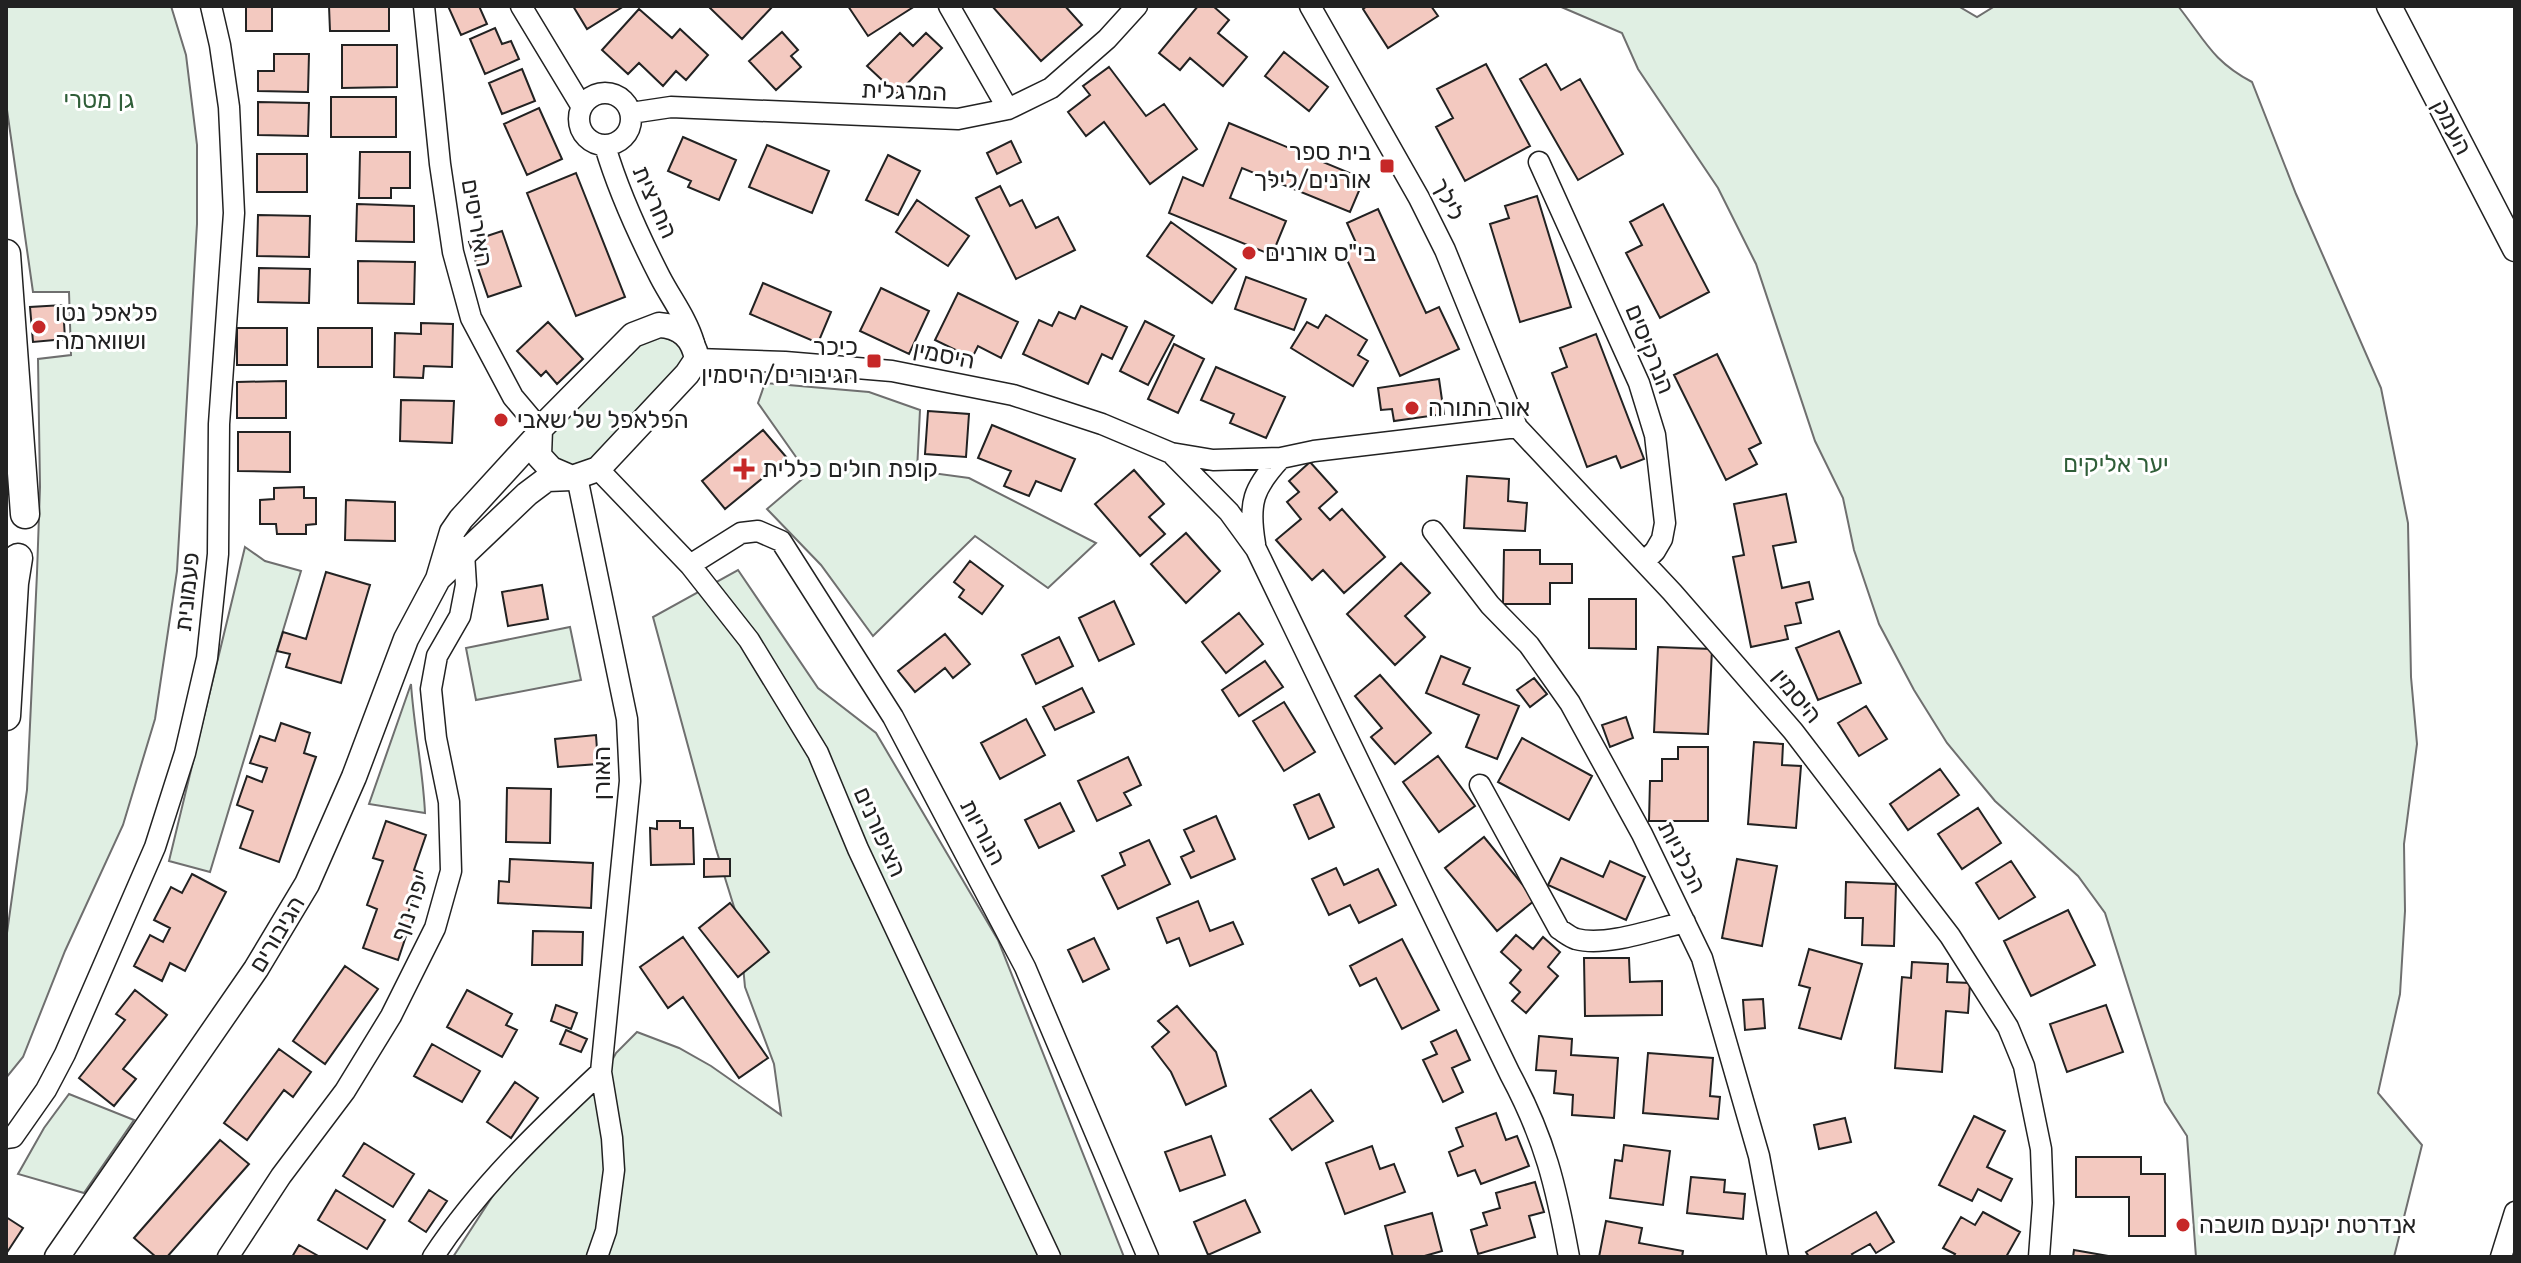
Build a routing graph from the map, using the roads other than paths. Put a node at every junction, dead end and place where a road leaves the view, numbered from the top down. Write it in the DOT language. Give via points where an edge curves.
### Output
graph roads {
  1 [pos="211,6"];
  2 [pos="424,6"];
  3 [pos="521,6"];
  4 [pos="949,6"];
  5 [pos="1137,6"];
  6 [pos="1310,6"];
  7 [pos="2389,6"];
  8 [pos="582,107"];
  9 [pos="1008,109"];
  10 [pos="631,113"];
  11 [pos="605,146"];
  12 [pos="1539,162"];
  13 [pos="2515,249"];
  14 [pos="6,254"];
  15 [pos="661,278"];
  16 [pos="633,335"];
  17 [pos="695,351"];
  18 [pos="1517,427"];
  19 [pos="539,432"];
  20 [pos="1171,453"];
  21 [pos="1281,458"];
  22 [pos="582,474"];
  23 [pos="15,508"];
  24 [pos="1433,531"];
  25 [pos="458,543"];
  26 [pos="1256,549"];
  27 [pos="12,561"];
  28 [pos="1644,562"];
  29 [pos="690,565"];
  30 [pos="6,716"];
  31 [pos="1480,785"];
  32 [pos="1685,922"];
  33 [pos="601,1072"];
  34 [pos="6,1138"];
  35 [pos="2515,1212"];
  36 [pos="57,1257"];
  37 [pos="228,1257"];
  38 [pos="433,1257"];
  39 [pos="597,1257"];
  40 [pos="1050,1257"];
  41 [pos="1148,1257"];
  42 [pos="1569,1257"];
  43 [pos="1778,1257"];
  44 [pos="2039,1257"];
  45 [pos="2501,1257"];
  1 -- 34 [label="street, פעמונית" via="229,107 234,213 219,424 218,554 207,658 155,847 65,1054 38,1102 13,1137"];
  2 -- 19 [label="street, האיריסים" via="440,164 467,305 513,397"];
  3 -- 8 [label="street"];
  4 -- 9 [label="street"];
  5 -- 9 [label="street, המרגלית" via="1051,88"];
  6 -- 18 [label="street, לילך" via="1445,250"];
  7 -- 13 [label="street, העמק"];
  8 -- 10 [label="street" via="595,95 613,94"];
  8 -- 11 [label="street" via="583,134"];
  9 -- 10 [label="street, המרגלית" via="958,119 671,107"];
  10 -- 11 [label="street" via="624,138"];
  11 -- 15 [label="street, החרצית"];
  12 -- 28 [label="street, הנרקיסים" via="1639,383 1655,435 1665,523 1662,539"];
  14 -- 23 [label="main road"];
  15 -- 16 [label="street, החרצית" via="659,319"];
  15 -- 17 [label="street, החרצית" via="686,321"];
  16 -- 17 [label="street" via="647,327 668,326 681,331"];
  16 -- 19 [label="street, הגיבורים"];
  17 -- 20 [label="street, היסמין" via="892,371 1013,395"];
  17 -- 22 [label="street" via="687,374"];
  18 -- 21 [label="street, היסמין"];
  18 -- 28 [label="street, היסמין"];
  19 -- 22 [label="street" via="543,462 560,474"];
  19 -- 25 [label="street, הגיבורים" via="461,519"];
  20 -- 21 [label="street, היסמין" via="1213,460"];
  20 -- 26 [label="street, היסמין" via="1229,512"];
  21 -- 26 [label="street, היסמין" via="1254,497 1250,515"];
  22 -- 25 [label="street, הגיבורים" via="547,479"];
  22 -- 29 [label="street, הציפורנים"];
  22 -- 33 [label="street, האורן" via="627,719 629,766"];
  23 -- 27 [label="main road" via="30,538"];
  24 -- 32 [label="street, הכלניות" via="1490,605 1529,645 1570,703"];
  25 -- 36 [label="street, הגיבורים" via="406,639 307,884 256,969"];
  25 -- 37 [label="street, יפה נוף" via="466,585 460,616 437,656 431,689 449,802 451,871 435,928 391,1016 345,1091"];
  26 -- 42 [label="street, היסמין" via="1533,1116 1559,1201"];
  27 -- 30 [label="main road"];
  28 -- 44 [label="street, היסמין" via="1793,731 1950,936 2008,1027 2024,1066 2041,1149"];
  29 -- 40 [label="street, הציפורנים" via="749,640 818,753"];
  29 -- 41 [label="street, הנוריות" via="741,533 758,531 781,541 893,717 1025,967"];
  31 -- 32 [label="street" via="1559,929 1574,939 1592,940"];
  32 -- 43 [label="street, הכלניות" via="1702,958 1759,1156"];
  33 -- 38 [label="street" via="532,1138 457,1221"];
  33 -- 39 [label="street, האורן" via="614,1170"];
  35 -- 45 [label="street"];
}
